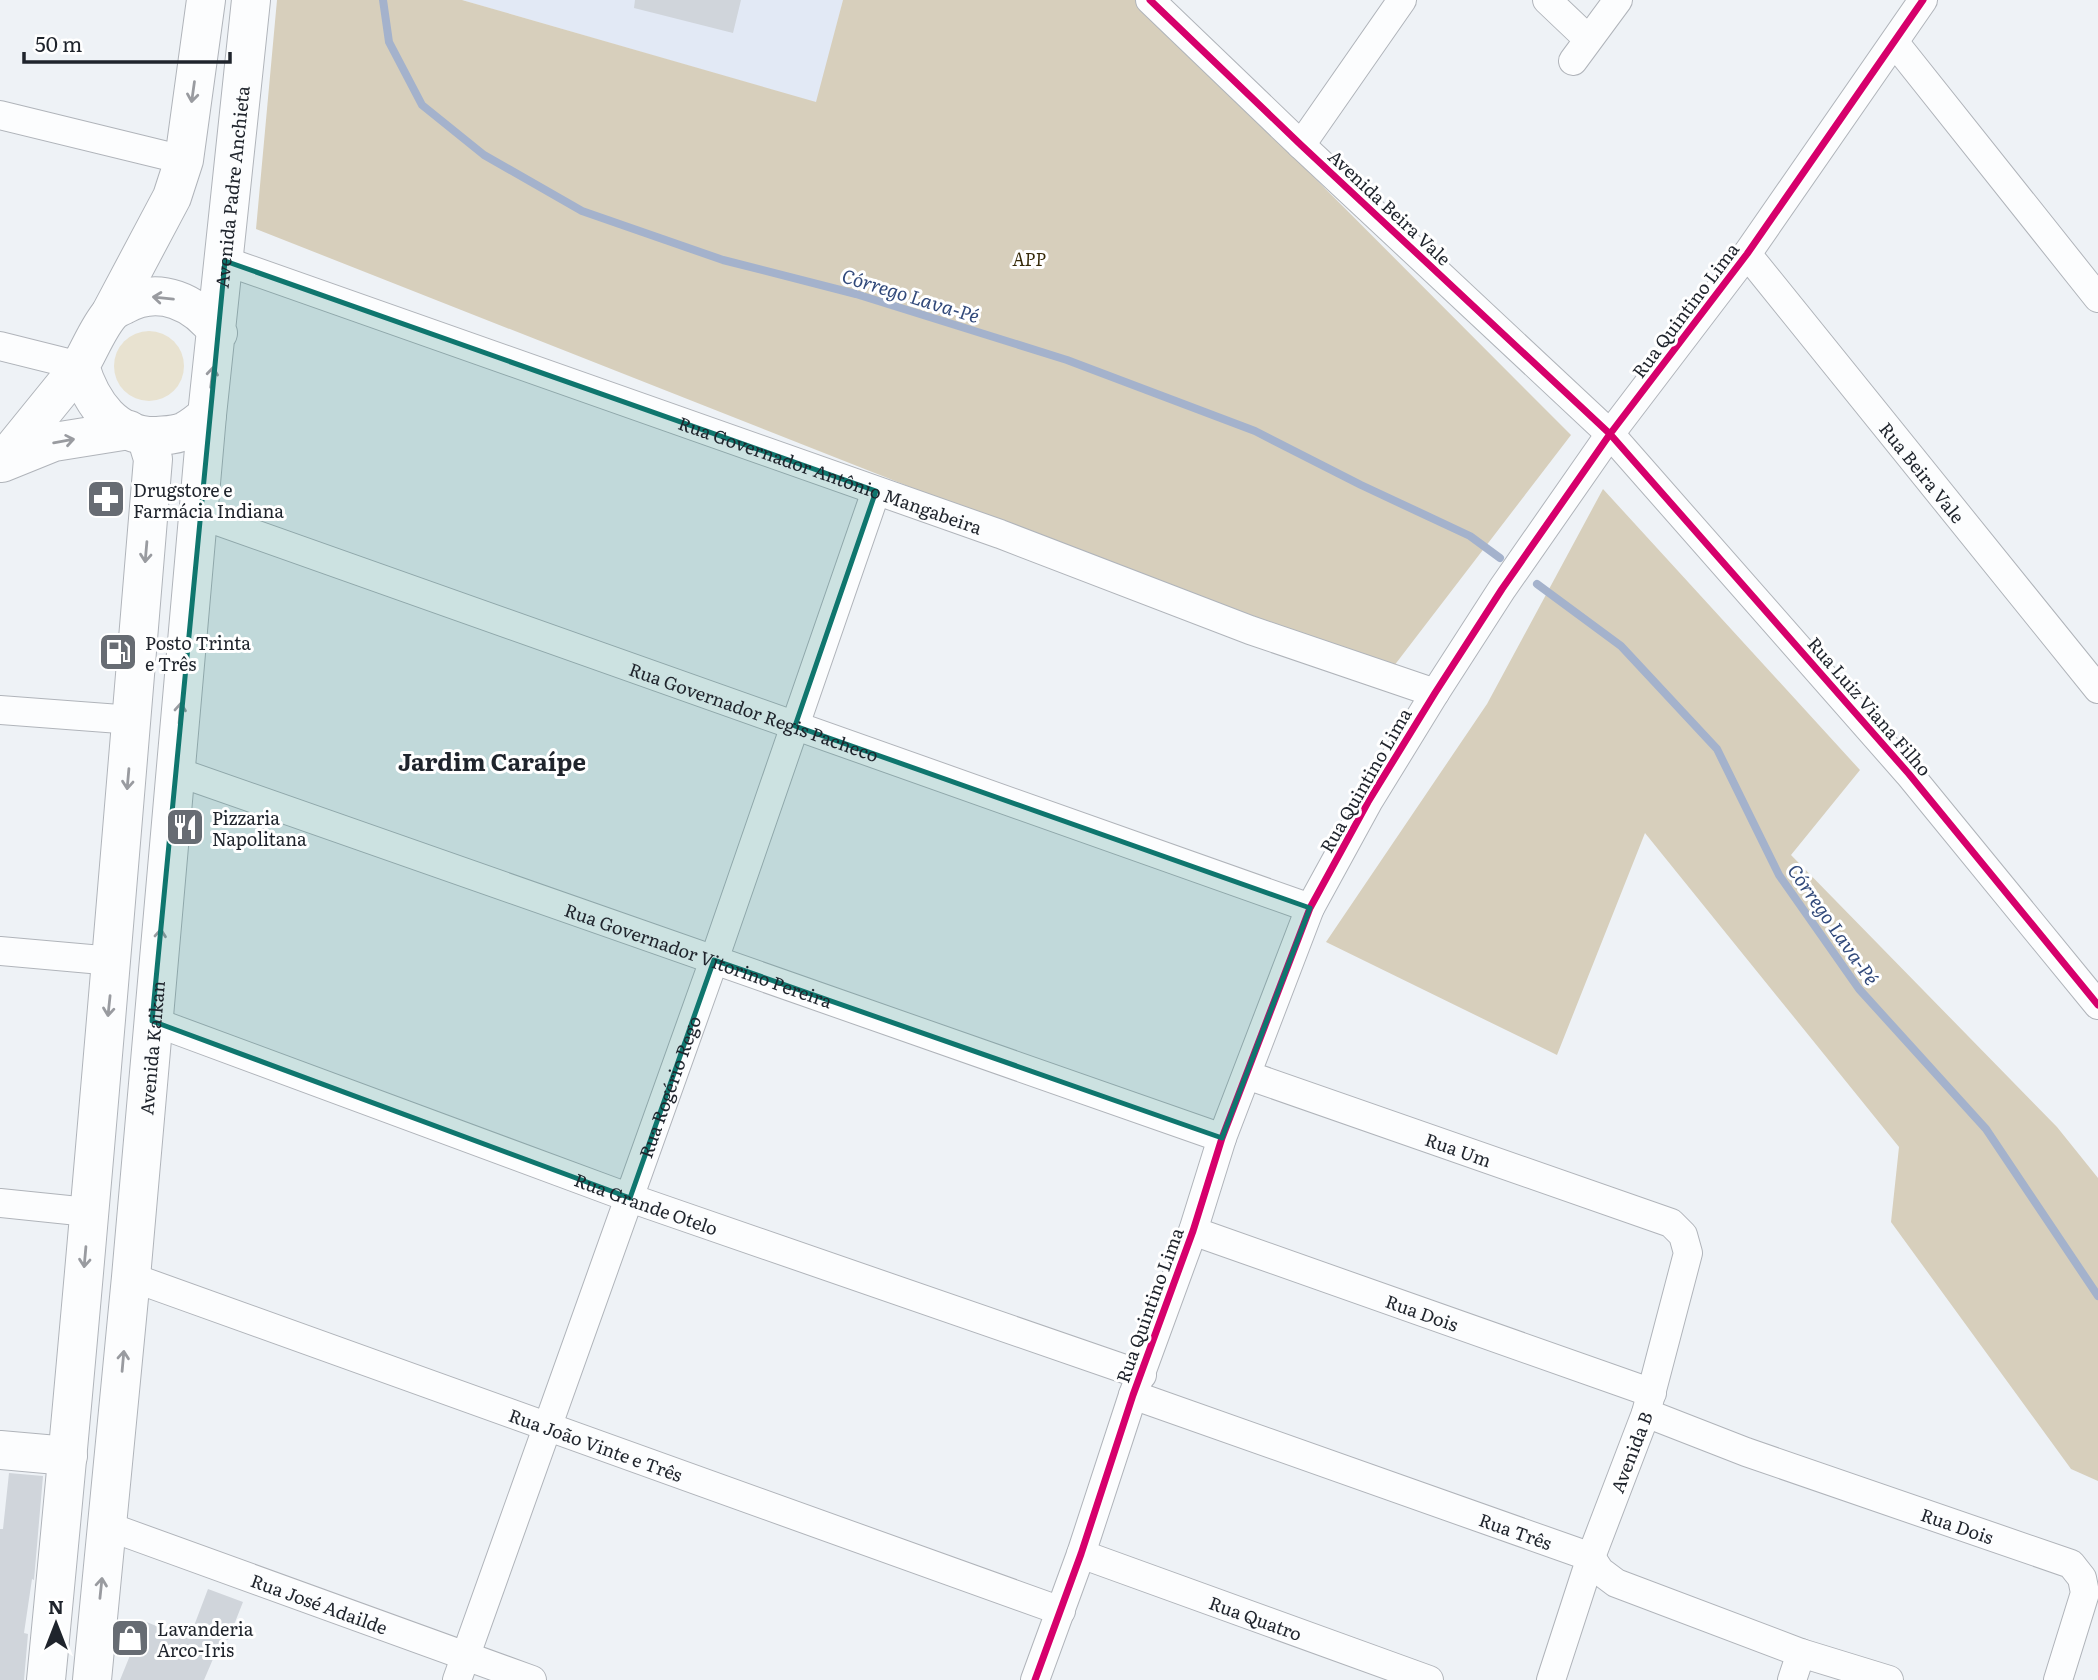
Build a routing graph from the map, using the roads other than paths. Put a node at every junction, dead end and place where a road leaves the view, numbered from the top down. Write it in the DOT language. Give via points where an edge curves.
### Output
graph roads {
  1 [pos="206,0"];
  2 [pos="251,0"];
  3 [pos="1150,0"];
  4 [pos="1402,0"];
  5 [pos="1547,0"];
  6 [pos="1618,0"];
  7 [pos="1923,0"];
  8 [pos="1895,43"];
  9 [pos="0,115"];
  10 [pos="1301,145"];
  11 [pos="184,160"];
  12 [pos="1747,254"];
  13 [pos="225,261"];
  14 [pos="2098,298"];
  15 [pos="111,312"];
  16 [pos="218,332"];
  17 [pos="0,346"];
  18 [pos="80,366"];
  19 [pos="207,415"];
  20 [pos="138,433"];
  21 [pos="1610,434"];
  22 [pos="1,464"];
  23 [pos="876,491"];
  24 [pos="198,514"];
  25 [pos="2098,690"];
  26 [pos="1434,692"];
  27 [pos="0,710"];
  28 [pos="133,720"];
  29 [pos="795,726"];
  30 [pos="175,771"];
  31 [pos="1310,908"];
  32 [pos="0,951"];
  33 [pos="714,960"];
  34 [pos="113,961"];
  35 [pos="2098,1005"];
  36 [pos="152,1021"];
  37 [pos="1247,1074"];
  38 [pos="1222,1138"];
  39 [pos="631,1198"];
  40 [pos="0,1203"];
  41 [pos="88,1212"];
  42 [pos="1671,1223"];
  43 [pos="1193,1231"];
  44 [pos="131,1277"];
  45 [pos="1138,1385"];
  46 [pos="1649,1403"];
  47 [pos="548,1427"];
  48 [pos="0,1450"];
  49 [pos="68,1456"];
  50 [pos="114,1460"];
  51 [pos="107,1526"];
  52 [pos="1081,1554"];
  53 [pos="1591,1557"];
  54 [pos="1061,1611"];
  55 [pos="1801,1653"];
  56 [pos="461,1668"];
  57 [pos="46,1680"];
  58 [pos="92,1680"];
  59 [pos="532,1680"];
  60 [pos="1035,1680"];
  61 [pos="1429,1680"];
  62 [pos="1551,1680"];
  63 [pos="1792,1680"];
  64 [pos="1889,1680"];
  65 [pos="2058,1680"];
  1 -- 11 [label="street, one-way"];
  2 -- 13 [label="street, Avenida Padre Anchieta"];
  3 -- 10 [label="street, Avenida Beira Vale"];
  4 -- 10 [label="street"];
  5 -- 6 [label="street" via="1580,50"];
  7 -- 8 [label="street, Rua Quintino Lima"];
  8 -- 12 [label="street, Rua Quintino Lima"];
  8 -- 14 [label="street"];
  9 -- 11 [label="street"];
  10 -- 21 [label="street, Avenida Beira Vale"];
  11 -- 15 [label="street" via="172,197"];
  12 -- 21 [label="street, Rua Quintino Lima"];
  12 -- 25 [label="street, Rua Beira Vale"];
  13 -- 16 [label="street, Avenida Padre Anchieta"];
  13 -- 23 [label="street, Rua Governador Antônio Mangabeira"];
  16 -- 15 [label="street, one-way" via="208,318 173,298 149,296"];
  15 -- 18 [label="street"];
  19 -- 16 [label="street, Avenida Padre Anchieta, one-way"];
  17 -- 18 [label="street"];
  18 -- 20 [label="street" via="99,409 116,425"];
  18 -- 22 [label="street"];
  19 -- 20 [label="street" via="175,435"];
  19 -- 24 [label="street, Avenida Kaikan"];
  22 -- 20 [label="street, one-way" via="54,442"];
  20 -- 28 [label="street, one-way" via="153,459"];
  21 -- 26 [label="street, Rua Quintino Lima"];
  21 -- 35 [label="street, Rua Luiz Viana Filho" via="1909,774"];
  23 -- 26 [label="street, Rua Governador Antônio Mangabeira" via="1250,630"];
  23 -- 29 [label="street, Rua Rogério Rego"];
  24 -- 29 [label="street, Rua Governador Regis Pacheco"];
  30 -- 24 [label="street, Avenida Kaikan, one-way"];
  26 -- 31 [label="street, Rua Quintino Lima"];
  27 -- 28 [label="street"];
  28 -- 34 [label="street, one-way"];
  29 -- 31 [label="street, Rua Governador Regis Pacheco"];
  29 -- 33 [label="street, Rua Rogério Rego"];
  30 -- 33 [label="street, Rua Governador Vitorino Pereira"];
  36 -- 30 [label="street, Avenida Kaikan, one-way"];
  31 -- 37 [label="street, Rua Quintino Lima"];
  32 -- 34 [label="street"];
  33 -- 38 [label="street, Rua Governador Vitorino Pereira"];
  33 -- 39 [label="street, Rua Rogério Rego"];
  34 -- 41 [label="street, one-way"];
  36 -- 39 [label="street, Rua Grande Otelo"];
  36 -- 44 [label="street, Avenida Kaikan"];
  37 -- 38 [label="street, Rua Quintino Lima"];
  37 -- 42 [label="street, Rua Um"];
  38 -- 43 [label="street, Rua Quintino Lima"];
  39 -- 45 [label="street, Rua Grande Otelo"];
  39 -- 47 [label="street, Rua Rogério Rego"];
  40 -- 41 [label="street"];
  41 -- 49 [label="street, one-way"];
  42 -- 46 [label="street, Avenida B" via="1683,1235 1688,1253"];
  43 -- 45 [label="street, Rua Quintino Lima"];
  43 -- 46 [label="street, Rua Dois"];
  44 -- 47 [label="street, Rua João Vinte e Três"];
  50 -- 44 [label="street, Avenida Kaikan, one-way"];
  45 -- 52 [label="street, Rua Quintino Lima"];
  45 -- 53 [label="street, Rua Três"];
  46 -- 53 [label="street, Avenida B"];
  46 -- 65 [label="street, Rua Dois" via="1746,1452 2071,1564 2082,1578 2085,1592"];
  47 -- 54 [label="street, Rua João Vinte e Três"];
  47 -- 56 [label="street, Rua Rogério Rego"];
  48 -- 49 [label="street"];
  49 -- 50 [label="street"];
  49 -- 57 [label="street"];
  50 -- 51 [label="street, Avenida Kaikan"];
  51 -- 56 [label="street, Rua José Adailde"];
  58 -- 51 [label="street, Avenida Kaikan, one-way"];
  52 -- 54 [label="street, Rua Quintino Lima"];
  52 -- 61 [label="street, Rua Quatro"];
  53 -- 55 [label="street, Rua Três" via="1600,1572 1616,1583"];
  53 -- 62 [label="street, Avenida B"];
  54 -- 60 [label="street, Rua Quintino Lima"];
  55 -- 63 [label="street"];
  55 -- 64 [label="street, Rua Três"];
  56 -- 59 [label="street, Rua José Adailde"];
}
